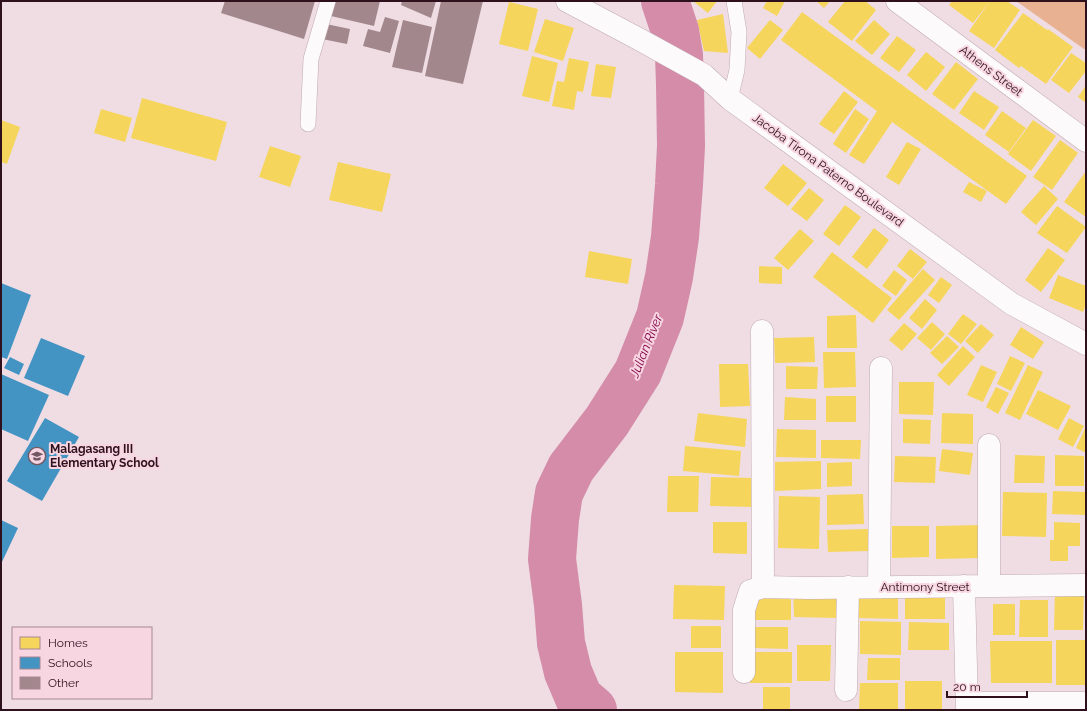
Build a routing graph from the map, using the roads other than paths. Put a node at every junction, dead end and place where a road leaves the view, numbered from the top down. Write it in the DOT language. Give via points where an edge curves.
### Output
graph roads {
  1 [pos="328,1"];
  2 [pos="567,1"];
  3 [pos="734,1"];
  4 [pos="896,1"];
  5 [pos="730,99"];
  6 [pos="308,124"];
  7 [pos="1086,141"];
  8 [pos="762,331"];
  9 [pos="1086,344"];
  10 [pos="881,368"];
  11 [pos="989,445"];
  12 [pos="1086,585"];
  13 [pos="964,586"];
  14 [pos="989,586"];
  15 [pos="764,587"];
  16 [pos="848,587"];
  17 [pos="879,587"];
  18 [pos="744,672"];
  19 [pos="846,690"];
  20 [pos="1086,703"];
  21 [pos="967,706"];
  1 -- 6 [label="lane" via="311,59"];
  2 -- 5 [label="street, Jacoba Tirona Paterno Boulevard" via="704,75"];
  3 -- 5 [label="lane" via="739,32 737,70"];
  4 -- 7 [label="street, Athens Street"];
  5 -- 9 [label="street, Jacoba Tirona Paterno Boulevard" via="1012,304"];
  8 -- 15 [label="street"];
  10 -- 17 [label="street"];
  11 -- 14 [label="street"];
  12 -- 14 [label="street, Antimony Street"];
  13 -- 14 [label="street, Antimony Street"];
  13 -- 17 [label="street, Antimony Street"];
  13 -- 21 [label="street"];
  15 -- 16 [label="street, Antimony Street"];
  15 -- 18 [label="street" via="750,591 744,610"];
  16 -- 17 [label="street, Antimony Street"];
  16 -- 19 [label="street"];
  20 -- 21 [label="street"];
}
